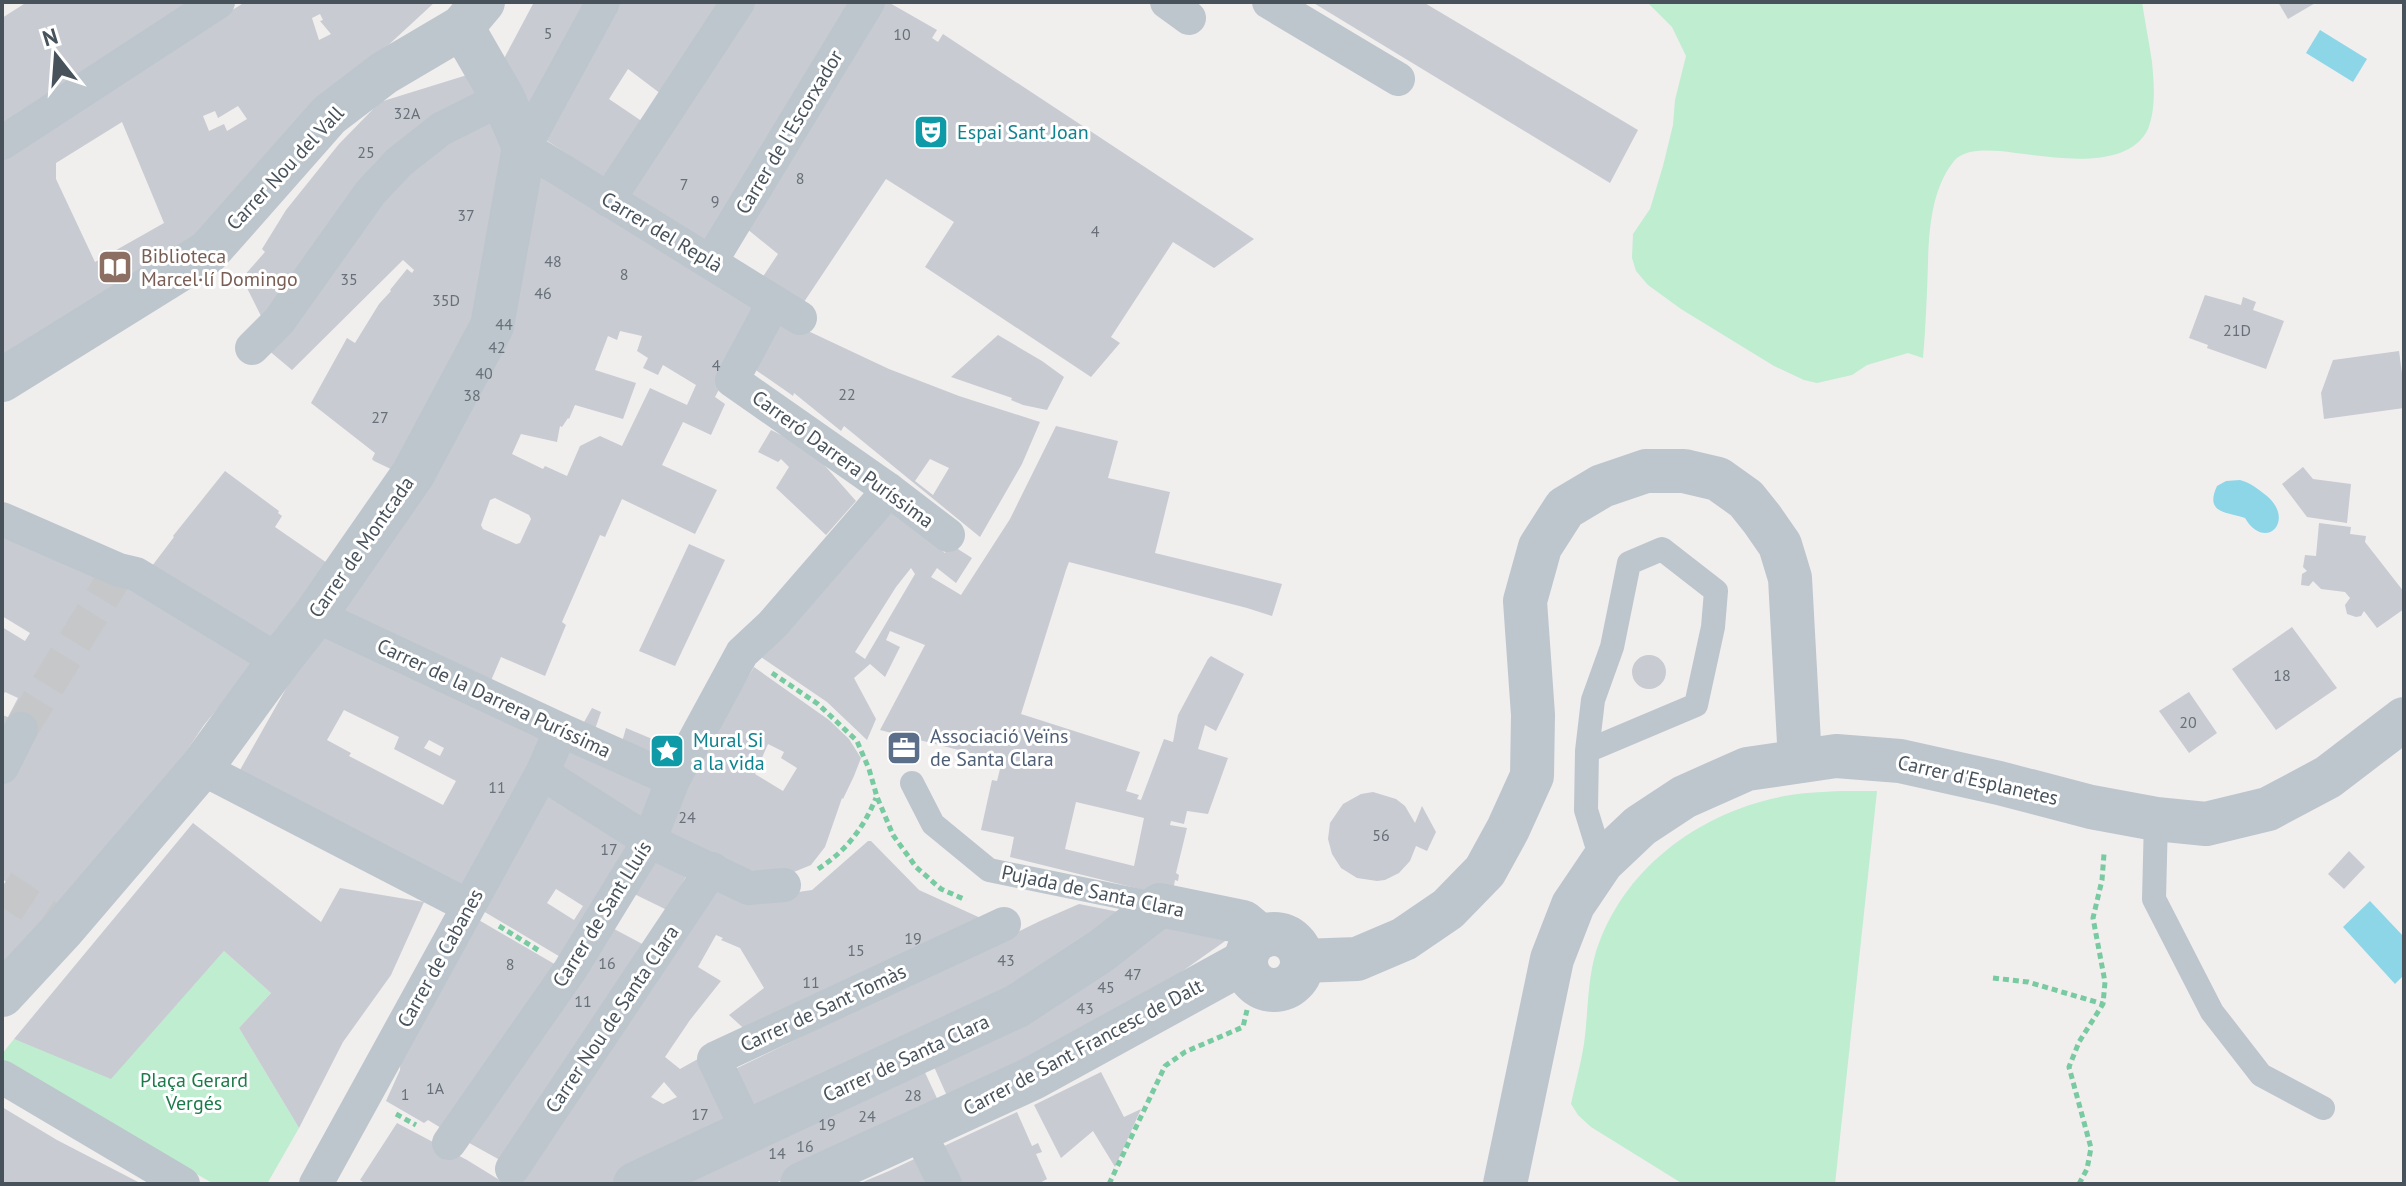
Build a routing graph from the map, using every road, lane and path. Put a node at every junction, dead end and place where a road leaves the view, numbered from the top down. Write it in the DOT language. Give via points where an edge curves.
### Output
graph roads {
  1 [pos="218,2"];
  2 [pos="603,2"];
  3 [pos="738,2"];
  4 [pos="868,2"];
  5 [pos="1269,2"];
  6 [pos="472,15"];
  7 [pos="1398,79"];
  8 [pos="503,98"];
  9 [pos="2,143"];
  10 [pos="524,147"];
  11 [pos="608,200"];
  12 [pos="711,261"];
  13 [pos="787,310"];
  14 [pos="252,348"];
  15 [pos="2,380"];
  16 [pos="889,490"];
  17 [pos="2,519"];
  18 [pos="948,535"];
  19 [pos="315,615"];
  20 [pos="279,661"];
  21 [pos="2404,719"];
  22 [pos="21,729"];
  23 [pos="561,730"];
  24 [pos="1587,751"];
  25 [pos="1800,761"];
  26 [pos="2,767"];
  27 [pos="201,768"];
  28 [pos="542,773"];
  29 [pos="673,780"];
  30 [pos="912,783"];
  31 [pos="877,797"];
  32 [pos="2100,809"];
  33 [pos="2156,819"];
  34 [pos="649,841"];
  35 [pos="1602,862"];
  36 [pos="712,869"];
  37 [pos="784,885"];
  38 [pos="1160,905"];
  39 [pos="468,906"];
  40 [pos="1004,924"];
  41 [pos="1253,960"];
  42 [pos="570,970"];
  43 [pos="1993,978"];
  44 [pos="2,995"];
  45 [pos="2103,1004"];
  46 [pos="2,1077"];
  47 [pos="364,1096"];
  48 [pos="2323,1108"];
  49 [pos="748,1131"];
  50 [pos="919,1132"];
  51 [pos="449,1143"];
  52 [pos="512,1169"];
  53 [pos="165,1180"];
  54 [pos="316,1184"];
  55 [pos="635,1184"];
  56 [pos="802,1184"];
  57 [pos="945,1184"];
  58 [pos="1109,1184"];
  59 [pos="1505,1184"];
  60 [pos="2079,1184"];
  1 -- 9 [label="street"];
  2 -- 10 [label="street"];
  3 -- 11 [label="street"];
  4 -- 12 [label="street, Carrer de l'Escorxador"];
  5 -- 7 [label="street"];
  6 -- 8 [label="street"];
  6 -- 15 [label="street, Carrer Nou del Vall" via="329,115 208,252"];
  8 -- 10 [label="street"];
  8 -- 14 [label="street" via="441,129 399,162 370,193 279,321"];
  10 -- 11 [label="street, Carrer del Replà"];
  10 -- 19 [label="street, Carrer de Montcada" via="492,326 413,474"];
  11 -- 12 [label="street, Carrer del Replà"];
  12 -- 13 [label="street, Carrer del Replà"];
  13 -- 16 [label="street, Carreró Darrera Puríssima" via="732,380"];
  16 -- 18 [label="street, Carreró Darrera Puríssima"];
  16 -- 29 [label="street, Carrer de Sant Lluís" via="742,653"];
  17 -- 20 [label="street" via="136,574"];
  19 -- 20 [label="street, Carrer de Montcada"];
  19 -- 23 [label="street, Carrer de la Darrera Puríssima"];
  20 -- 27 [label="street, Carrer de Montcada"];
  21 -- 33 [label="street, Carrer d'Esplanetes" via="2328,777 2268,809 2206,824"];
  22 -- 26 [label="street"];
  23 -- 28 [label="street, Carrer de Cabanes"];
  23 -- 29 [label="street, Carrer de la Darrera Puríssima"];
  24 -- 24 [label="lane" via="1696,705 1716,591 1662,549 1629,563 1612,647 1593,700"];
  24 -- 35 [label="lane" via="1586,810"];
  25 -- 32 [label="street, Carrer d'Esplanetes" via="1836,756 1900,761"];
  25 -- 35 [label="street, Carrer d'Esplanetes" via="1747,769 1684,797 1640,826"];
  25 -- 41 [label="street" via="1790,578 1780,545 1762,519 1746,499 1718,479 1684,471 1646,471 1602,486 1565,508 1540,547 1525,601 1532,776 1485,871 1448,909 1404,939 1357,959 1302,961 1301,971 1280,990 1261,987"];
  27 -- 39 [label="street"];
  27 -- 44 [label="street, Carrer de Montcada"];
  28 -- 34 [label="street"];
  28 -- 39 [label="street, Carrer de Cabanes"];
  29 -- 34 [label="street, Carrer de Sant Lluís"];
  30 -- 38 [label="lane, Pujada de Santa Clara" via="933,824 989,870"];
  31 -- 37 [label="path" via="847,846 821,868"];
  32 -- 33 [label="street, Carrer d'Esplanetes"];
  32 -- 45 [label="path" via="2102,880 2093,918 2105,982"];
  33 -- 48 [label="lane" via="2154,899 2212,1012 2261,1075"];
  34 -- 36 [label="street"];
  34 -- 42 [label="street, Carrer de Sant Lluís"];
  35 -- 59 [label="street, Carrer d'Esplanetes" via="1573,905 1552,959"];
  36 -- 37 [label="street" via="749,888"];
  36 -- 52 [label="street, Carrer Nou de Santa Clara"];
  38 -- 41 [label="street, Pujada de Santa Clara" via="1243,922"];
  38 -- 49 [label="street, Carrer de Santa Clara" via="1017,1006"];
  39 -- 42 [label="path"];
  39 -- 47 [label="street, Carrer de Cabanes"];
  40 -- 49 [label="street, Carrer de Sant Tomàs" via="714,1059"];
  41 -- 50 [label="street, Carrer de Sant Francesc de Dalt" via="1033,1078"];
  41 -- 58 [label="path" via="1243,1027 1165,1066"];
  42 -- 51 [label="street, Carrer de Sant Lluís"];
  43 -- 45 [label="path" via="2028,982"];
  45 -- 60 [label="path" via="2069,1067 2091,1148"];
  46 -- 53 [label="street"];
  47 -- 51 [label="path"];
  47 -- 54 [label="street, Carrer de Cabanes"];
  49 -- 55 [label="street, Carrer de Santa Clara"];
  50 -- 56 [label="street, Carrer de Sant Francesc de Dalt"];
  50 -- 57 [label="street"];
}
